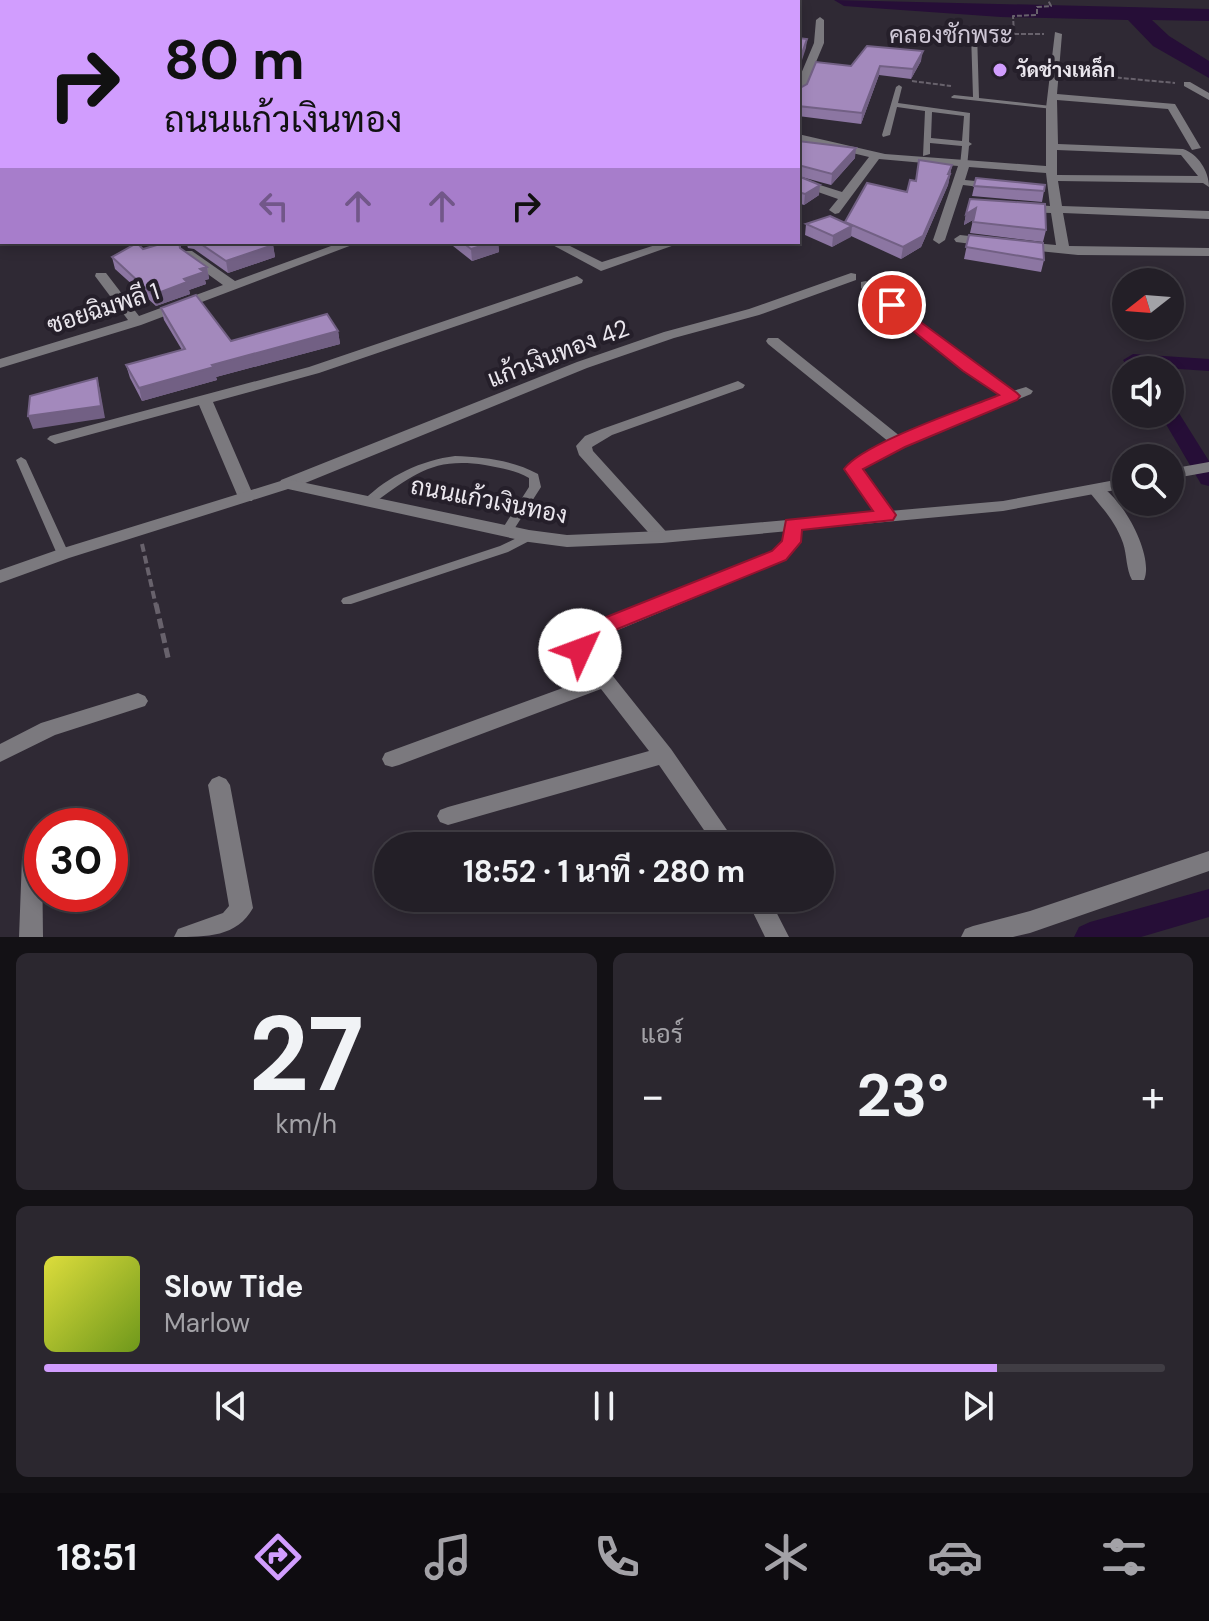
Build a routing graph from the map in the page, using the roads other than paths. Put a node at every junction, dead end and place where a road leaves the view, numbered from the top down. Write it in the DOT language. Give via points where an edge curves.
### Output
graph roads {
  1 [pos="820,20"];
  2 [pos="974,33"];
  3 [pos="1058,34"];
  4 [pos="804,71"];
  5 [pos="1187,84"];
  6 [pos="899,87"];
  7 [pos="954,97"];
  8 [pos="1209,97"];
  9 [pos="976,99"];
  10 [pos="1051,102"];
  11 [pos="894,105"];
  12 [pos="929,109"];
  13 [pos="886,135"];
  14 [pos="800,137"];
  15 [pos="927,140"];
  16 [pos="1209,142"];
  17 [pos="968,144"];
  18 [pos="1053,147"];
  19 [pos="926,154"];
  20 [pos="876,155"];
  21 [pos="964,165"];
  22 [pos="1052,179"];
  23 [pos="1207,180"];
  24 [pos="800,182"];
  25 [pos="968,183"];
  26 [pos="1011,187"];
  27 [pos="1039,190"];
  28 [pos="844,197"];
  29 [pos="1012,207"];
  30 [pos="835,210"];
  31 [pos="1057,210"];
  32 [pos="1209,215"];
  33 [pos="960,239"];
  34 [pos="939,240"];
  35 [pos="349,244"];
  36 [pos="557,244"];
  37 [pos="671,244"];
  38 [pos="1063,250"];
  39 [pos="1209,252"];
  40 [pos="188,254"];
  41 [pos="101,276"];
  42 [pos="851,277"];
  43 [pos="577,280"];
  44 [pos="866,285"];
  45 [pos="234,287"];
  46 [pos="136,322"];
  47 [pos="773,341"];
  48 [pos="0,364"];
  49 [pos="738,385"];
  50 [pos="205,401"];
  51 [pos="55,439"];
  52 [pos="899,443"];
  53 [pos="21,460"];
  54 [pos="1204,468"];
  55 [pos="1184,472"];
  56 [pos="287,484"];
  57 [pos="1112,486"];
  58 [pos="1095,489"];
  59 [pos="246,497"];
  60 [pos="370,500"];
  61 [pos="887,515"];
  62 [pos="793,525"];
  63 [pos="507,531"];
  64 [pos="529,536"];
  65 [pos="662,537"];
  66 [pos="63,554"];
  67 [pos="1138,576"];
  68 [pos="0,577"];
  69 [pos="347,601"];
  70 [pos="605,680"];
  71 [pos="138,701"];
  72 [pos="0,754"];
  73 [pos="664,755"];
  74 [pos="392,759"];
  75 [pos="219,785"];
  76 [pos="448,816"];
  77 [pos="717,832"];
  78 [pos="1209,861"];
  79 [pos="32,912"];
  80 [pos="764,912"];
  81 [pos="31,937"];
  82 [pos="186,937"];
  83 [pos="777,937"];
  84 [pos="973,937"];
  1 -- 4 [label="street" via="819,43"];
  2 -- 9 [label="lane"];
  3 -- 10 [label="street"];
  5 -- 8 [label="street"];
  6 -- 11 [label="lane"];
  7 -- 9 [label="lane"];
  9 -- 10 [label="lane"];
  10 -- 16 [label="street" via="1171,106 1194,145"];
  10 -- 18 [label="street"];
  11 -- 12 [label="lane"];
  11 -- 13 [label="lane"];
  12 -- 15 [label="lane"];
  12 -- 17 [label="lane" via="968,114"];
  14 -- 20 [label="street"];
  15 -- 17 [label="lane"];
  15 -- 19 [label="lane"];
  17 -- 21 [label="lane"];
  18 -- 22 [label="street"];
  18 -- 23 [label="street" via="1175,150 1189,155"];
  20 -- 21 [label="street"];
  20 -- 28 [label="street"];
  21 -- 22 [label="street"];
  21 -- 34 [label="street"];
  22 -- 23 [label="street"];
  22 -- 27 [label="street"];
  22 -- 31 [label="street"];
  24 -- 28 [label="street"];
  25 -- 26 [label="street"];
  28 -- 30 [label="street"];
  29 -- 31 [label="street"];
  31 -- 32 [label="street"];
  31 -- 38 [label="street"];
  33 -- 38 [label="street"];
  35 -- 45 [label="street, ซอยฉิมพลี 1"];
  36 -- 37 [label="street" via="601,267"];
  38 -- 39 [label="street"];
  40 -- 45 [label="street"];
  41 -- 46 [label="street"];
  42 -- 56 [label="street, แก้วเงินทอง 42" via="582,365"];
  43 -- 50 [label="street" via="378,350"];
  44 -- 52 [label="street" via="969,368 1019,394"];
  45 -- 46 [label="street, ซอยฉิมพลี 1"];
  46 -- 48 [label="street, ซอยฉิมพลี 1"];
  47 -- 52 [label="street"];
  49 -- 65 [label="street" via="607,432 584,446"];
  50 -- 51 [label="street"];
  50 -- 59 [label="street"];
  52 -- 61 [label="street" via="853,469"];
  53 -- 66 [label="lane"];
  54 -- 55 [label="street"];
  56 -- 59 [label="street, ถนนแก้วเงินทอง"];
  56 -- 60 [label="street, ถนนแก้วเงินทอง"];
  57 -- 58 [label="street, ถนนแก้วเงินทอง"];
  58 -- 61 [label="street, ถนนแก้วเงินทอง" via="1003,506"];
  58 -- 67 [label="street" via="1128,530"];
  59 -- 66 [label="street, ถนนแก้วเงินทอง"];
  60 -- 63 [label="street, ถนนแก้วเงินทอง"];
  60 -- 63 [label="lane" via="437,459 522,468 534,476 535,487"];
  61 -- 62 [label="street, ถนนแก้วเงินทอง"];
  62 -- 65 [label="street, ถนนแก้วเงินทอง"];
  62 -- 70 [label="street" via="791,542 779,556 583,637 583,657"];
  63 -- 64 [label="street, ถนนแก้วเงินทอง"];
  64 -- 65 [label="street, ถนนแก้วเงินทอง" via="567,541"];
  64 -- 69 [label="lane"];
  66 -- 68 [label="street, ถนนแก้วเงินทอง"];
  70 -- 73 [label="street"];
  70 -- 74 [label="street"];
  71 -- 72 [label="street" via="48,729"];
  73 -- 76 [label="street"];
  73 -- 77 [label="street"];
  75 -- 82 [label="street" via="241,908 231,921"];
  78 -- 84 [label="street"];
  79 -- 81 [label="street"];
  80 -- 83 [label="street"];
}
